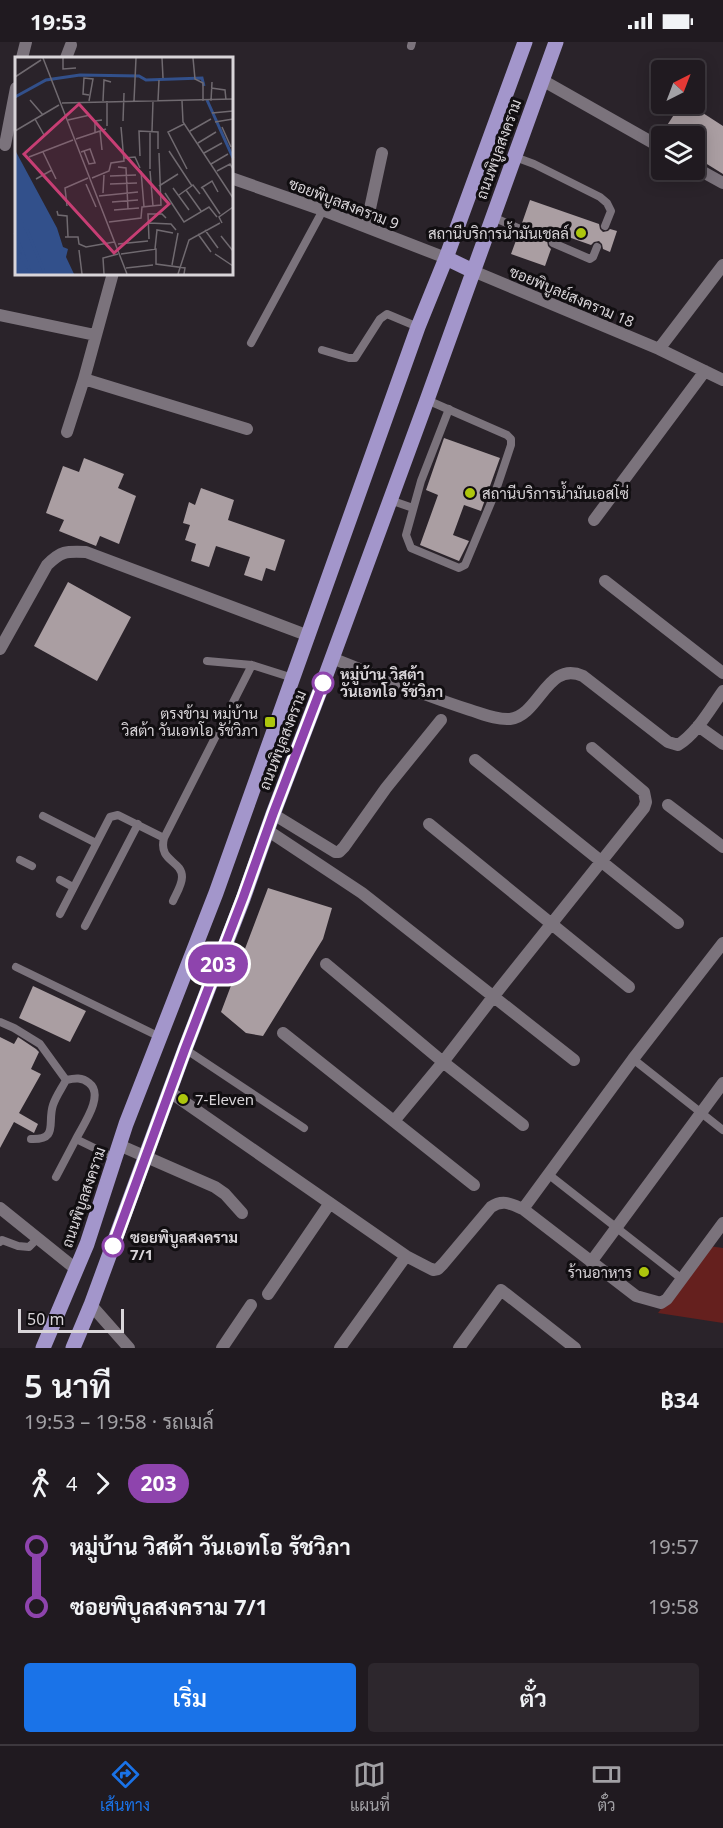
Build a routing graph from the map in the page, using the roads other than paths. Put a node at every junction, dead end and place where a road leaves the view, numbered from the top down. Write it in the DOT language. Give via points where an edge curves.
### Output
graph roads {
  1 [pos="26,42"];
  2 [pos="525,42"];
  3 [pos="556,42"];
  4 [pos="71,45"];
  5 [pos="22,57"];
  6 [pos="66,57"];
  7 [pos="542,80"];
  8 [pos="15,100"];
  9 [pos="651,142"];
  10 [pos="5,145"];
  11 [pos="382,153"];
  12 [pos="515,157"];
  13 [pos="705,173"];
  14 [pos="232,178"];
  15 [pos="723,183"];
  16 [pos="323,210"];
  17 [pos="493,217"];
  18 [pos="605,226"];
  19 [pos="366,227"];
  20 [pos="520,229"];
  21 [pos="553,243"];
  22 [pos="597,247"];
  23 [pos="446,258"];
  24 [pos="723,265"];
  25 [pos="473,271"];
  26 [pos="113,274"];
  27 [pos="0,315"];
  28 [pos="418,327"];
  29 [pos="95,335"];
  30 [pos="251,343"];
  31 [pos="659,349"];
  32 [pos="322,350"];
  33 [pos="705,371"];
  34 [pos="84,379"];
  35 [pos="723,380"];
  36 [pos="427,400"];
  37 [pos="449,409"];
  38 [pos="247,429"];
  39 [pos="67,432"];
  40 [pos="390,500"];
  41 [pos="413,508"];
  42 [pos="594,520"];
  43 [pos="605,581"];
  44 [pos="309,636"];
  45 [pos="0,649"];
  46 [pos="332,658"];
  47 [pos="207,661"];
  48 [pos="252,664"];
  49 [pos="723,672"];
  50 [pos="294,678"];
  51 [pos="723,691"];
  52 [pos="441,720"];
  53 [pos="698,726"];
  54 [pos="723,744"];
  55 [pos="592,748"];
  56 [pos="475,760"];
  57 [pos="668,805"];
  58 [pos="273,814"];
  59 [pos="43,816"];
  60 [pos="138,824"];
  61 [pos="429,824"];
  62 [pos="267,830"];
  63 [pos="164,838"];
  64 [pos="96,843"];
  65 [pos="723,846"];
  66 [pos="20,860"];
  67 [pos="602,861"];
  68 [pos="32,866"];
  69 [pos="60,880"];
  70 [pos="73,886"];
  71 [pos="173,901"];
  72 [pos="60,914"];
  73 [pos="552,923"];
  74 [pos="678,923"];
  75 [pos="86,926"];
  76 [pos="723,943"];
  77 [pos="326,964"];
  78 [pos="16,967"];
  79 [pos="629,987"];
  80 [pos="493,997"];
  81 [pos="0,1022"];
  82 [pos="283,1033"];
  83 [pos="160,1037"];
  84 [pos="185,1049"];
  85 [pos="633,1059"];
  86 [pos="574,1060"];
  87 [pos="443,1062"];
  88 [pos="66,1080"];
  89 [pos="723,1083"];
  90 [pos="170,1092"];
  91 [pos="700,1113"];
  92 [pos="394,1121"];
  93 [pos="523,1125"];
  94 [pos="304,1128"];
  95 [pos="723,1130"];
  96 [pos="31,1139"];
  97 [pos="76,1139"];
  98 [pos="117,1152"];
  99 [pos="146,1157"];
  100 [pos="548,1174"];
  101 [pos="56,1177"];
  102 [pos="474,1185"];
  103 [pos="103,1194"];
  104 [pos="330,1203"];
  105 [pos="128,1206"];
  106 [pos="0,1208"];
  107 [pos="523,1209"];
  108 [pos="242,1213"];
  109 [pos="723,1223"];
  110 [pos="616,1227"];
  111 [pos="38,1238"];
  112 [pos="1,1240"];
  113 [pos="708,1243"];
  114 [pos="723,1245"];
  115 [pos="406,1256"];
  116 [pos="591,1262"];
  117 [pos="77,1270"];
  118 [pos="682,1279"];
  119 [pos="268,1294"];
  120 [pos="91,1305"];
  121 [pos="251,1305"];
  122 [pos="43,1348"];
  123 [pos="73,1348"];
  124 [pos="129,1348"];
  125 [pos="222,1348"];
  126 [pos="340,1348"];
  127 [pos="459,1348"];
  128 [pos="575,1348"];
  1 -- 5 [label="street"];
  2 -- 23 [label="main road, ถนนพิบูลสงคราม"];
  3 -- 7 [label="main road, ถนนพิบูลสงคราม"];
  4 -- 6 [label="street"];
  7 -- 9 [label="street"];
  7 -- 12 [label="main road, ถนนพิบูลสงคราม"];
  8 -- 10 [label="street"];
  11 -- 19 [label="street"];
  12 -- 17 [label="main road, ถนนพิบูลสงคราม"];
  12 -- 18 [label="lane" via="600,197 611,211"];
  13 -- 15 [label="street"];
  14 -- 16 [label="street, ซอยพิบูลสงคราม 9"];
  16 -- 19 [label="street, ซอยพิบูลสงคราม 9"];
  16 -- 30 [label="lane"];
  17 -- 20 [label="lane"];
  17 -- 25 [label="main road, ถนนพิบูลสงคราม"];
  19 -- 23 [label="street, ซอยพิบูลสงคราม 9"];
  21 -- 22 [label="lane" via="590,259"];
  23 -- 25 [label="main road"];
  23 -- 28 [label="main road, ถนนพิบูลสงคราม"];
  24 -- 31 [label="street"];
  25 -- 31 [label="street, ซอยพิบูลย์สงคราม 18"];
  25 -- 36 [label="main road, ถนนพิบูลสงคราม"];
  26 -- 29 [label="street"];
  27 -- 29 [label="street"];
  28 -- 32 [label="lane" via="387,314 355,357"];
  28 -- 44 [label="main road, ถนนพิบูลสงคราม"];
  29 -- 34 [label="street"];
  31 -- 33 [label="street, ซอยพิบูลย์สงคราม 18"];
  33 -- 35 [label="street, ซอยพิบูลย์สงคราม 18"];
  33 -- 42 [label="street"];
  34 -- 38 [label="street"];
  34 -- 39 [label="street"];
  36 -- 37 [label="lane"];
  36 -- 40 [label="main road, ถนนพิบูลสงคราม"];
  37 -- 41 [label="lane"];
  37 -- 41 [label="lane" via="511,439 495,493 465,565 459,568 411,548 405,535"];
  40 -- 41 [label="lane"];
  40 -- 46 [label="main road, ถนนพิบูลสงคราม"];
  43 -- 49 [label="street"];
  44 -- 45 [label="street" via="86,552 70,551 58,554 47,565"];
  44 -- 50 [label="main road, ถนนพิบูลสงคราม"];
  46 -- 53 [label="street" via="500,720 524,713 558,676 574,672 669,742 678,745"];
  46 -- 58 [label="main road, ถนนพิบูลสงคราม"];
  47 -- 48 [label="lane"];
  48 -- 50 [label="lane"];
  48 -- 63 [label="lane"];
  50 -- 83 [label="main road, ถนนพิบูลสงคราม"];
  51 -- 53 [label="street"];
  52 -- 58 [label="street" via="339,852"];
  53 -- 54 [label="street"];
  55 -- 67 [label="street" via="646,797 644,808"];
  56 -- 67 [label="street"];
  57 -- 65 [label="street"];
  58 -- 62 [label="main road, ถนนพิบูลสงคราม"];
  59 -- 64 [label="lane"];
  60 -- 63 [label="lane"];
  60 -- 64 [label="lane" via="114,815"];
  60 -- 75 [label="lane"];
  61 -- 73 [label="street"];
  62 -- 80 [label="street" via="362,893"];
  62 -- 84 [label="main road, ถนนพิบูลสงคราม"];
  63 -- 71 [label="lane" via="164,853 182,875"];
  64 -- 70 [label="lane"];
  66 -- 68 [label="lane"];
  67 -- 73 [label="street"];
  67 -- 74 [label="street"];
  69 -- 70 [label="lane"];
  70 -- 72 [label="lane"];
  73 -- 79 [label="street"];
  73 -- 80 [label="street"];
  76 -- 85 [label="street"];
  77 -- 87 [label="street"];
  78 -- 83 [label="lane"];
  80 -- 86 [label="street"];
  80 -- 87 [label="street"];
  81 -- 88 [label="lane" via="40,1044"];
  82 -- 92 [label="street"];
  83 -- 98 [label="main road, ถนนพิบูลสงคราม"];
  84 -- 90 [label="main road, ถนนพิบูลสงคราม"];
  84 -- 94 [label="lane"];
  85 -- 91 [label="lane"];
  85 -- 100 [label="street"];
  87 -- 92 [label="street"];
  87 -- 93 [label="street"];
  88 -- 96 [label="lane" via="53,1105 52,1128 42,1139"];
  88 -- 97 [label="lane" via="82,1079 96,1090"];
  89 -- 91 [label="street"];
  90 -- 99 [label="main road, ถนนพิบูลสงคราม"];
  90 -- 104 [label="street"];
  91 -- 95 [label="lane"];
  91 -- 110 [label="street"];
  92 -- 102 [label="street"];
  97 -- 98 [label="lane"];
  97 -- 101 [label="lane"];
  98 -- 99 [label="street"];
  98 -- 103 [label="main road, ถนนพิบูลสงคราม"];
  99 -- 105 [label="main road, ถนนพิบูลสงคราม"];
  99 -- 108 [label="street" via="220,1190"];
  100 -- 107 [label="street"];
  100 -- 110 [label="lane"];
  103 -- 105 [label="main road"];
  103 -- 117 [label="main road, ถนนพิบูลสงคราม"];
  104 -- 115 [label="street"];
  104 -- 119 [label="street"];
  105 -- 120 [label="main road, ถนนพิบูลสงคราม"];
  106 -- 111 [label="street"];
  107 -- 115 [label="street" via="507,1202 496,1203 438,1269"];
  107 -- 116 [label="street"];
  109 -- 113 [label="street"];
  110 -- 116 [label="street"];
  110 -- 118 [label="lane"];
  111 -- 112 [label="lane" via="30,1247"];
  111 -- 117 [label="street"];
  113 -- 114 [label="street"];
  113 -- 118 [label="street"];
  115 -- 126 [label="street"];
  116 -- 118 [label="street" via="636,1296 661,1304"];
  117 -- 122 [label="main road, ถนนพิบูลสงคราม"];
  120 -- 123 [label="main road, ถนนพิบูลสงคราม"];
  120 -- 124 [label="street"];
  121 -- 125 [label="street"];
  127 -- 128 [label="street" via="501,1290"];
}
